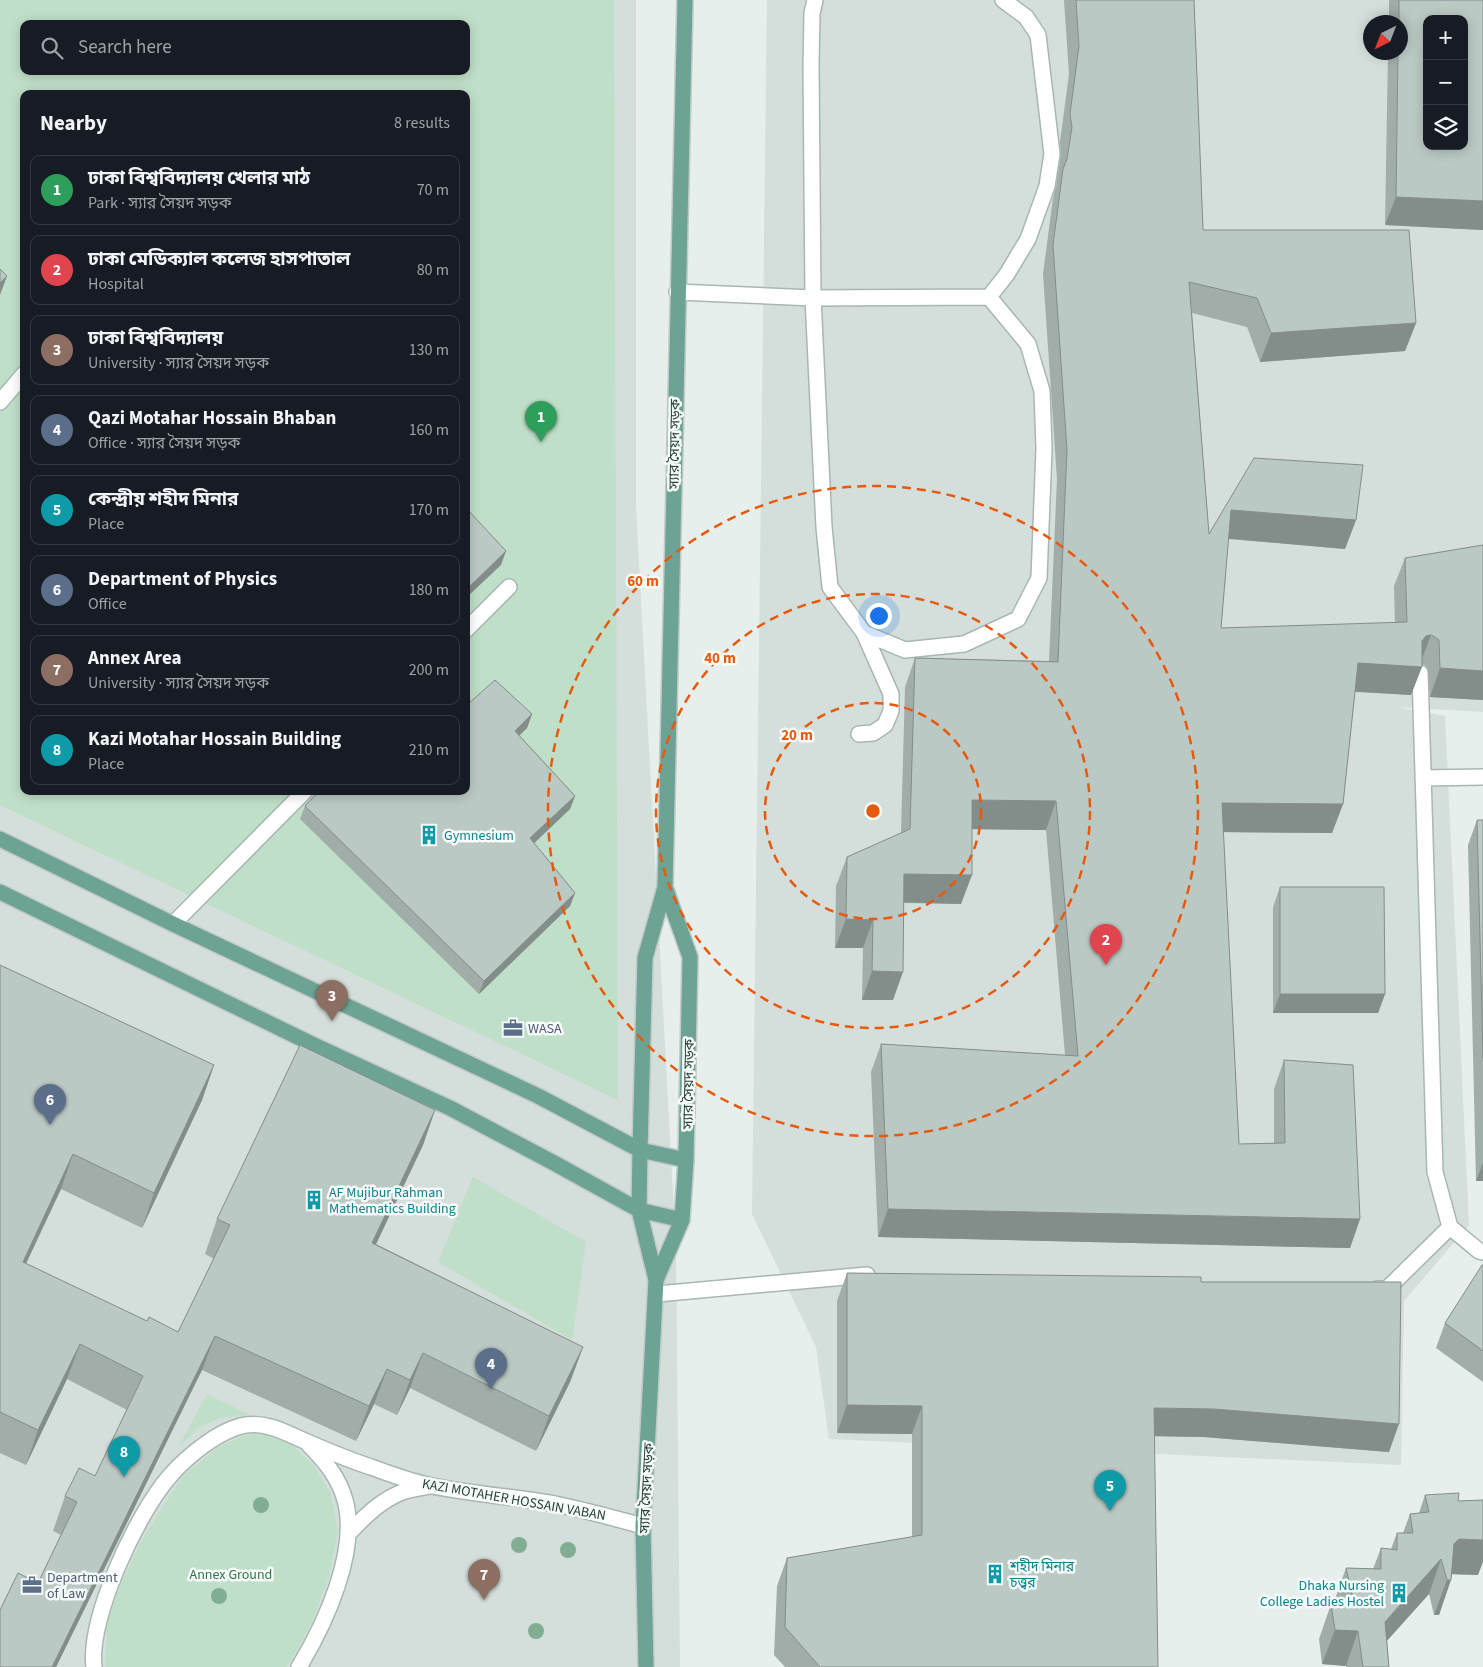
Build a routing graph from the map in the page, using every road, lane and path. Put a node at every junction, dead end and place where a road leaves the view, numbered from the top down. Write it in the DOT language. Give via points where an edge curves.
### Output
graph roads {
  1 [pos="685,0"];
  2 [pos="815,0"];
  3 [pos="1003,0"];
  4 [pos="677,292"];
  5 [pos="989,297"];
  6 [pos="813,298"];
  7 [pos="20,379"];
  8 [pos="0,402"];
  9 [pos="509,587"];
  10 [pos="470,626"];
  11 [pos="864,633"];
  12 [pos="1420,673"];
  13 [pos="859,734"];
  14 [pos="1423,778"];
  15 [pos="1483,778"];
  16 [pos="301,795"];
  17 [pos="0,839"];
  18 [pos="665,887"];
  19 [pos="0,892"];
  20 [pos="172,924"];
  21 [pos="640,1150"];
  22 [pos="686,1160"];
  23 [pos="639,1210"];
  24 [pos="682,1220"];
  25 [pos="1450,1227"];
  26 [pos="1483,1252"];
  27 [pos="883,1275"];
  28 [pos="656,1287"];
  29 [pos="1367,1288"];
  30 [pos="306,1442"];
  31 [pos="430,1486"];
  32 [pos="643,1526"];
  33 [pos="348,1534"];
  34 [pos="94,1667"];
  35 [pos="298,1667"];
  36 [pos="646,1667"];
  1 -- 4 [label="main road, স্যার সৈয়দ সড়ক"];
  2 -- 6 [label="lane" via="811,66"];
  3 -- 5 [label="lane" via="1026,17 1038,35 1052,154 1047,186 1028,239"];
  4 -- 6 [label="lane"];
  4 -- 18 [label="main road, স্যার সৈয়দ সড়ক"];
  5 -- 6 [label="lane"];
  5 -- 11 [label="lane" via="1028,344 1042,391 1044,449 1039,578 1018,618 964,644 905,650"];
  6 -- 11 [label="lane" via="830,587"];
  7 -- 8 [label="lane"];
  9 -- 10 [label="lane"];
  11 -- 13 [label="lane" via="891,694 891,711 885,725 873,733"];
  12 -- 14 [label="lane"];
  14 -- 15 [label="lane"];
  14 -- 25 [label="lane" via="1435,1172"];
  16 -- 20 [label="lane"];
  17 -- 20 [label="main road"];
  18 -- 21 [label="main road, স্যার সৈয়দ সড়ক" via="645,958"];
  18 -- 22 [label="main road, স্যার সৈয়দ সড়ক" via="690,957"];
  19 -- 23 [label="main road" via="450,1108"];
  20 -- 21 [label="main road" via="538,1096"];
  21 -- 22 [label="main road"];
  21 -- 23 [label="main road, স্যার সৈয়দ সড়ক"];
  22 -- 24 [label="main road, স্যার সৈয়দ সড়ক"];
  23 -- 24 [label="main road"];
  23 -- 28 [label="main road, স্যার সৈয়দ সড়ক"];
  24 -- 28 [label="main road, স্যার সৈয়দ সড়ক"];
  25 -- 26 [label="lane"];
  25 -- 29 [label="lane" via="1387,1289"];
  27 -- 28 [label="lane"];
  28 -- 32 [label="main road, স্যার সৈয়দ সড়ক"];
  30 -- 31 [label="lane, KAZI MOTAHER HOSSAIN VABAN"];
  30 -- 33 [label="lane" via="325,1461 336,1479 345,1500"];
  30 -- 34 [label="lane, KAZI MOTAHER HOSSAIN VABAN" via="266,1425 246,1425 207,1442 169,1477 127,1547 106,1596 97,1625"];
  31 -- 32 [label="lane, KAZI MOTAHER HOSSAIN VABAN" via="554,1504"];
  31 -- 33 [label="lane" via="405,1491 382,1502"];
  32 -- 36 [label="main road, স্যার সৈয়দ সড়ক"];
  33 -- 35 [label="lane" via="342,1573 322,1623"];
}
